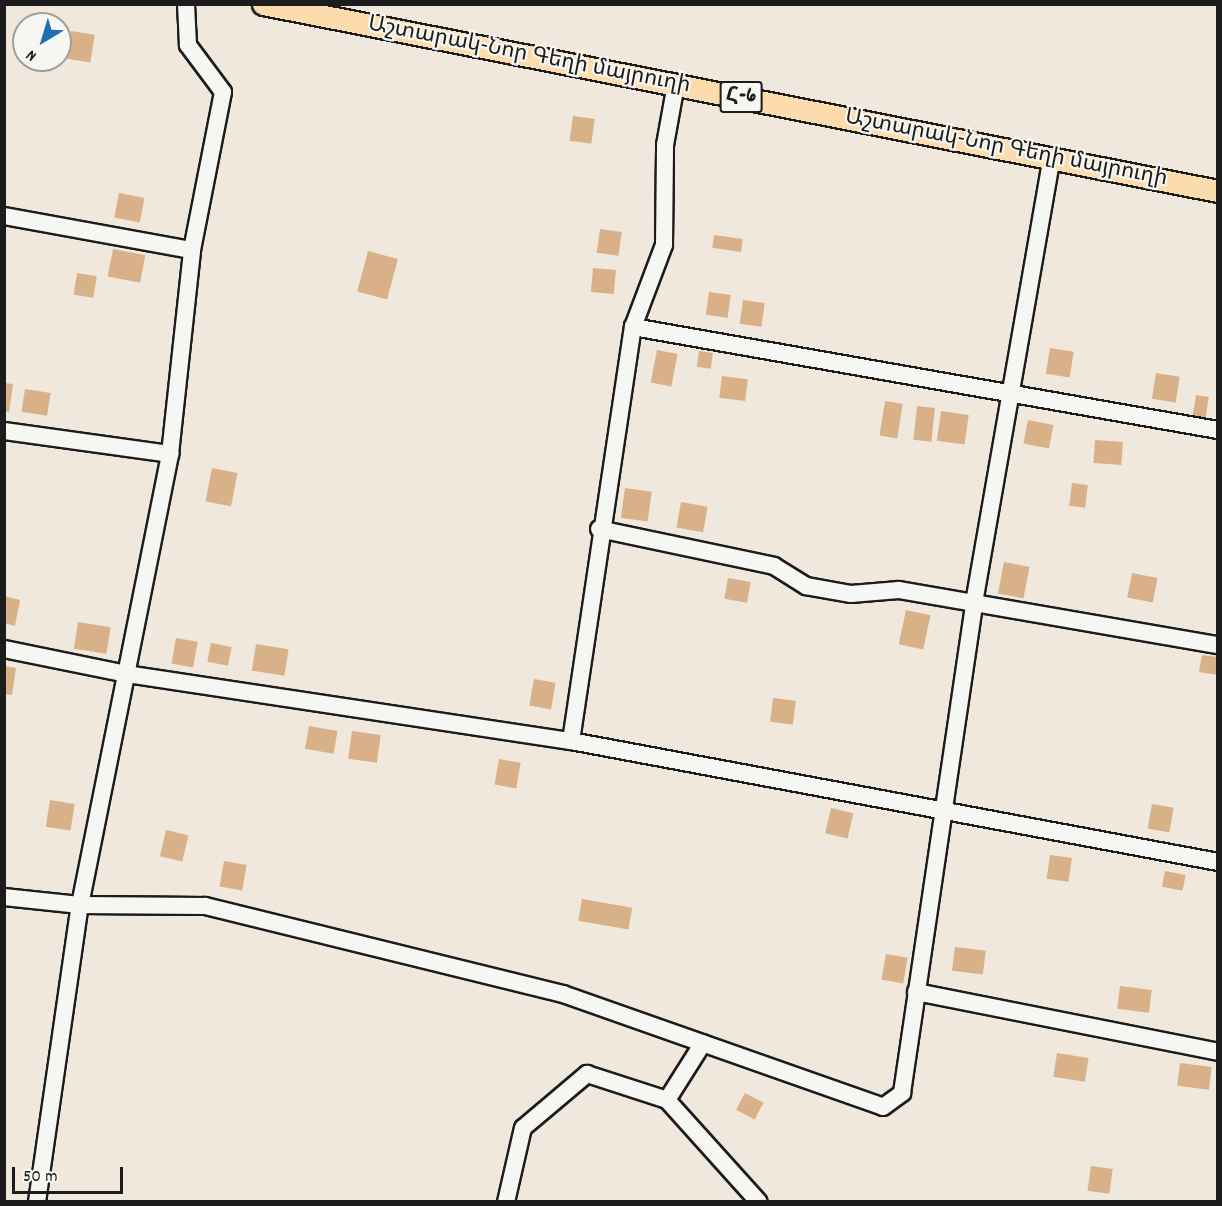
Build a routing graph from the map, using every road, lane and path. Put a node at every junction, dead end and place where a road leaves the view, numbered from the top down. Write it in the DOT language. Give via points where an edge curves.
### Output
graph roads {
  1 [pos="186,4"];
  2 [pos="263,4"];
  3 [pos="676,84"];
  4 [pos="1052,157"];
  5 [pos="1218,191"];
  6 [pos="4,216"];
  7 [pos="192,250"];
  8 [pos="633,327"];
  9 [pos="1008,391"];
  10 [pos="1218,430"];
  11 [pos="4,431"];
  12 [pos="170,454"];
  13 [pos="600,529"];
  14 [pos="974,603"];
  15 [pos="1218,645"];
  16 [pos="4,648"];
  17 [pos="127,674"];
  18 [pos="571,741"];
  19 [pos="946,810"];
  20 [pos="1218,862"];
  21 [pos="4,897"];
  22 [pos="80,905"];
  23 [pos="916,992"];
  24 [pos="703,1043"];
  25 [pos="1218,1052"];
  26 [pos="667,1100"];
  27 [pos="37,1202"];
  28 [pos="507,1202"];
  29 [pos="759,1202"];
  1 -- 7 [label="street" via="188,45 223,93"];
  2 -- 3 [label="main road, Աշտարակ-Նոր Գեղի մայրուղի / Հ-6"];
  3 -- 4 [label="main road, Աշտարակ-Նոր Գեղի մայրուղի / Հ-6"];
  3 -- 8 [label="street" via="665,145 664,245"];
  4 -- 5 [label="main road, Աշտարակ-Նոր Գեղի մայրուղի / Հ-6"];
  4 -- 9 [label="street"];
  6 -- 7 [label="street"];
  7 -- 12 [label="street"];
  8 -- 9 [label="street"];
  8 -- 13 [label="street"];
  9 -- 10 [label="street"];
  9 -- 14 [label="street"];
  11 -- 12 [label="street"];
  12 -- 17 [label="street"];
  13 -- 14 [label="street" via="774,566 806,586 851,594 899,590"];
  13 -- 18 [label="street"];
  14 -- 15 [label="street"];
  14 -- 19 [label="street"];
  16 -- 17 [label="street"];
  17 -- 18 [label="street"];
  17 -- 22 [label="street"];
  18 -- 19 [label="street"];
  19 -- 20 [label="street"];
  19 -- 23 [label="street"];
  21 -- 22 [label="street"];
  22 -- 24 [label="street" via="205,906 563,994"];
  22 -- 27 [label="street"];
  23 -- 24 [label="street" via="902,1093 883,1107"];
  23 -- 25 [label="street"];
  24 -- 26 [label="street"];
  26 -- 28 [label="street" via="587,1074 523,1128"];
  26 -- 29 [label="street"];
}
